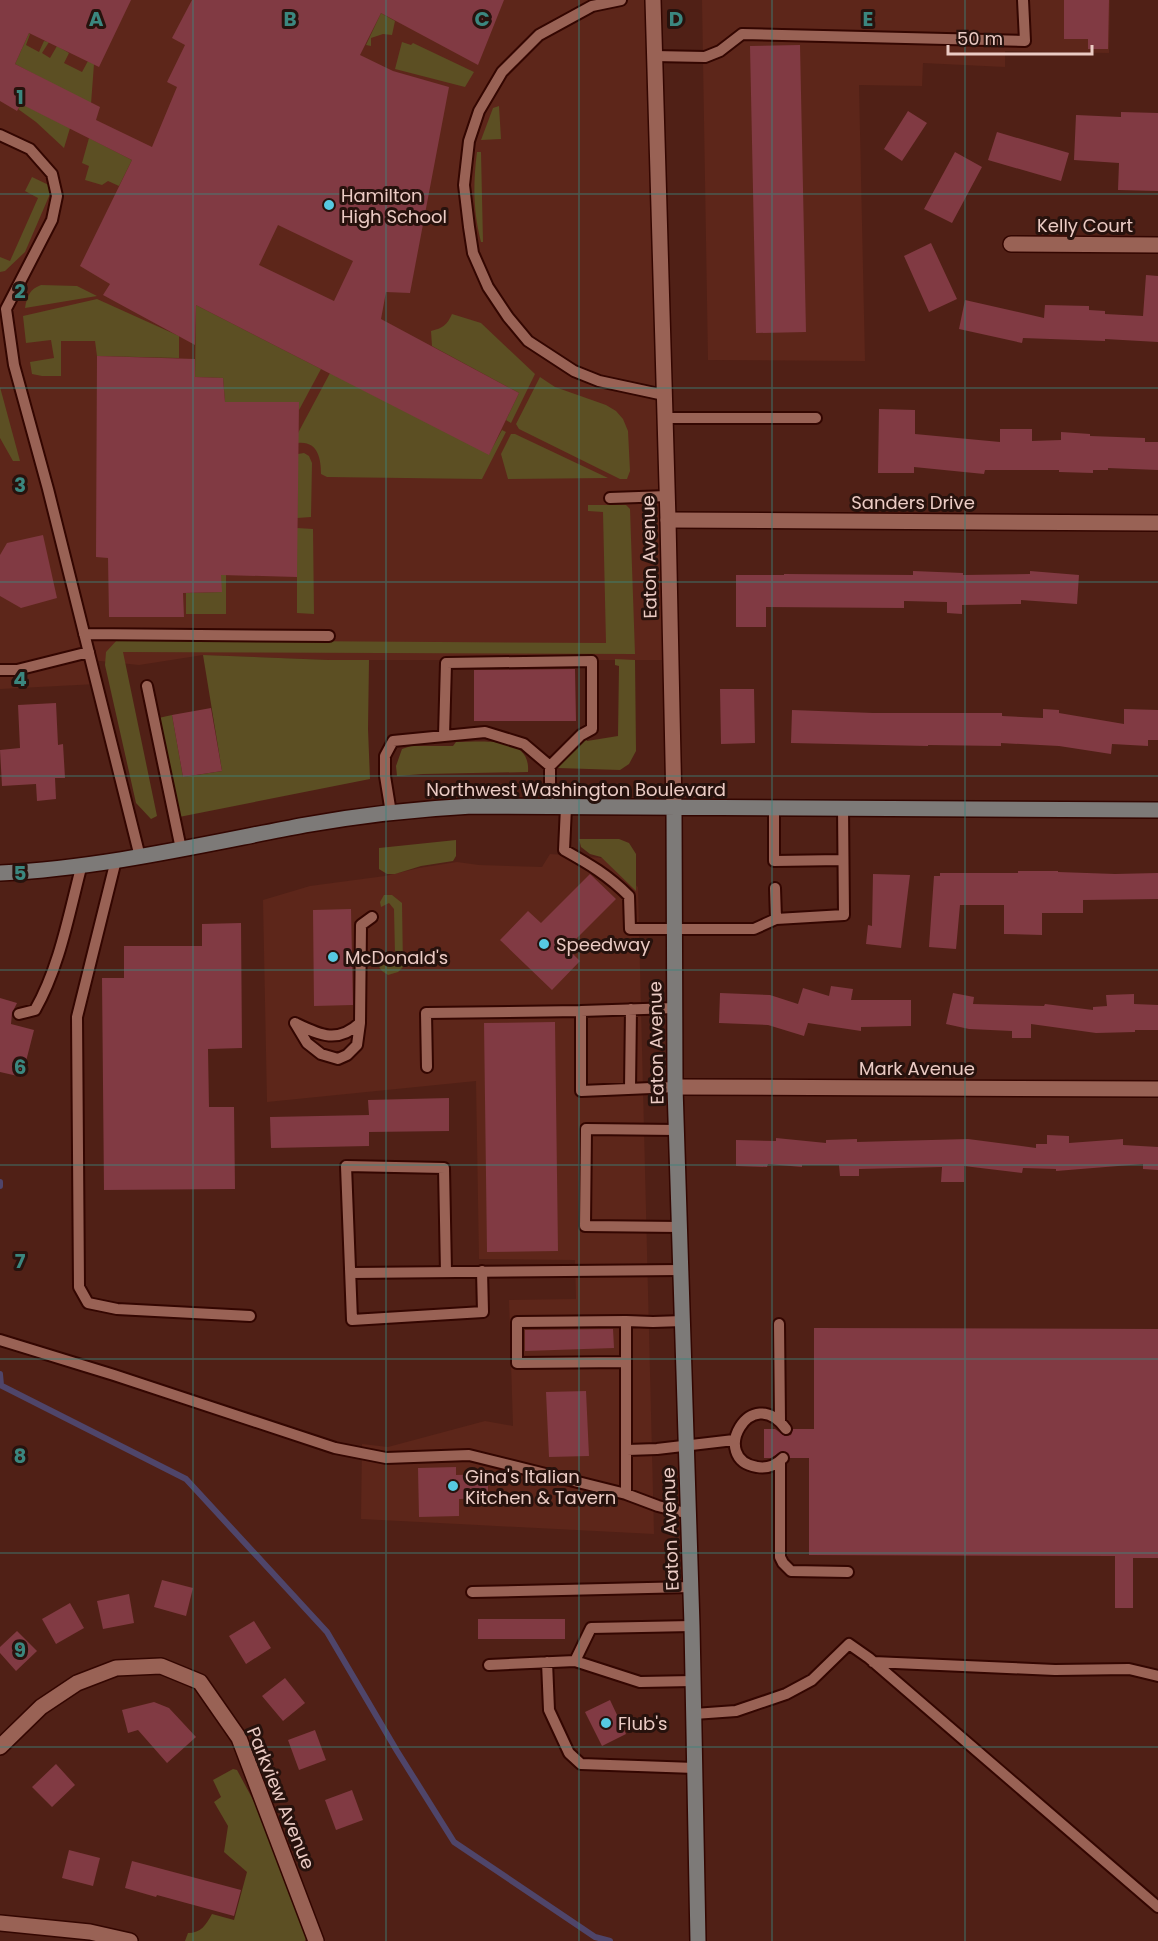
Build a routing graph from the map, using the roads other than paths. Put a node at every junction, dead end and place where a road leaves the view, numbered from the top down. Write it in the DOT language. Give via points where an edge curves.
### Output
graph roads {
  1 [pos="621,0"];
  2 [pos="652,0"];
  3 [pos="1023,0"];
  4 [pos="654,56"];
  5 [pos="0,135"];
  6 [pos="1011,244"];
  7 [pos="1158,245"];
  8 [pos="3,308"];
  9 [pos="664,395"];
  10 [pos="664,418"];
  11 [pos="816,418"];
  12 [pos="668,496"];
  13 [pos="610,498"];
  14 [pos="669,520"];
  15 [pos="1158,523"];
  16 [pos="84,634"];
  17 [pos="329,636"];
  18 [pos="88,652"];
  19 [pos="0,670"];
  20 [pos="147,686"];
  21 [pos="446,736"];
  22 [pos="550,766"];
  23 [pos="550,807"];
  24 [pos="566,807"];
  25 [pos="674,807"];
  26 [pos="774,807"];
  27 [pos="843,808"];
  28 [pos="1158,810"];
  29 [pos="391,813"];
  30 [pos="181,849"];
  31 [pos="140,857"];
  32 [pos="116,860"];
  33 [pos="842,860"];
  34 [pos="82,864"];
  35 [pos="0,873"];
  36 [pos="775,888"];
  37 [pos="372,917"];
  38 [pos="776,919"];
  39 [pos="674,927"];
  40 [pos="675,1008"];
  41 [pos="631,1009"];
  42 [pos="581,1011"];
  43 [pos="19,1014"];
  44 [pos="360,1023"];
  45 [pos="427,1067"];
  46 [pos="675,1087"];
  47 [pos="630,1089"];
  48 [pos="1158,1089"];
  49 [pos="677,1130"];
  50 [pos="680,1227"];
  51 [pos="681,1270"];
  52 [pos="482,1271"];
  53 [pos="446,1272"];
  54 [pos="351,1273"];
  55 [pos="250,1316"];
  56 [pos="626,1321"];
  57 [pos="683,1321"];
  58 [pos="779,1324"];
  59 [pos="0,1340"];
  60 [pos="595,1349"];
  61 [pos="567,1350"];
  62 [pos="546,1351"];
  63 [pos="547,1362"];
  64 [pos="568,1362"];
  65 [pos="596,1362"];
  66 [pos="626,1362"];
  67 [pos="734,1440"];
  68 [pos="687,1445"];
  69 [pos="627,1450"];
  70 [pos="627,1494"];
  71 [pos="689,1514"];
  72 [pos="848,1572"];
  73 [pos="691,1587"];
  74 [pos="472,1592"];
  75 [pos="692,1626"];
  76 [pos="575,1661"];
  77 [pos="547,1662"];
  78 [pos="873,1662"];
  79 [pos="489,1665"];
  80 [pos="1158,1676"];
  81 [pos="693,1681"];
  82 [pos="694,1714"];
  83 [pos="0,1747"];
  84 [pos="695,1768"];
  85 [pos="1158,1907"];
  86 [pos="0,1923"];
  87 [pos="130,1941"];
  88 [pos="316,1941"];
  89 [pos="698,1941"];
  1 -- 9 [label="lane" via="592,6 539,35 502,72 479,111 469,141 466,206 472,253 508,317 528,341 574,371 599,381"];
  2 -- 4 [label="street, Eaton Avenue"];
  3 -- 4 [label="lane" via="1025,41 742,34 705,57"];
  4 -- 9 [label="street, Eaton Avenue"];
  5 -- 8 [label="lane" via="30,149 52,174 57,196 52,220"];
  6 -- 7 [label="street, Kelly Court"];
  8 -- 16 [label="lane" via="14,365"];
  9 -- 10 [label="street, Eaton Avenue"];
  10 -- 11 [label="lane"];
  10 -- 12 [label="street, Eaton Avenue"];
  12 -- 13 [label="lane"];
  12 -- 14 [label="street, Eaton Avenue"];
  14 -- 15 [label="street, Sanders Drive"];
  14 -- 25 [label="street, Eaton Avenue"];
  16 -- 17 [label="lane"];
  16 -- 18 [label="lane"];
  18 -- 19 [label="lane" via="17,670"];
  18 -- 31 [label="lane"];
  20 -- 30 [label="lane"];
  21 -- 22 [label="lane" via="485,732 524,744"];
  21 -- 22 [label="lane" via="446,663 592,661 592,729"];
  21 -- 29 [label="lane" via="393,741 385,756"];
  22 -- 23 [label="lane"];
  23 -- 24 [label="main road, Northwest Washington Boulevard"];
  23 -- 29 [label="main road, Northwest Washington Boulevard" via="472,806"];
  24 -- 25 [label="main road, Northwest Washington Boulevard"];
  24 -- 39 [label="lane" via="564,850 612,879 629,896 630,929"];
  25 -- 26 [label="main road, Northwest Washington Boulevard"];
  25 -- 39 [label="main road, Eaton Avenue"];
  26 -- 27 [label="main road, Northwest Washington Boulevard"];
  26 -- 33 [label="lane" via="774,866"];
  27 -- 28 [label="main road, Northwest Washington Boulevard"];
  27 -- 33 [label="lane"];
  29 -- 30 [label="main road, Northwest Washington Boulevard"];
  30 -- 31 [label="main road, Northwest Washington Boulevard"];
  31 -- 32 [label="main road, Northwest Washington Boulevard"];
  32 -- 34 [label="main road, Northwest Washington Boulevard"];
  32 -- 55 [label="lane" via="77,1017 79,1287 88,1303 117,1309"];
  33 -- 38 [label="lane" via="844,915"];
  34 -- 35 [label="main road, Northwest Washington Boulevard"];
  34 -- 43 [label="lane" via="47,989 35,1010"];
  36 -- 38 [label="lane"];
  37 -- 44 [label="lane" via="361,926"];
  38 -- 39 [label="lane" via="753,929"];
  39 -- 40 [label="main road, Eaton Avenue"];
  40 -- 41 [label="lane"];
  40 -- 46 [label="main road, Eaton Avenue"];
  41 -- 42 [label="lane"];
  41 -- 47 [label="lane"];
  42 -- 45 [label="lane" via="426,1013"];
  42 -- 47 [label="lane" via="581,1091"];
  44 -- 44 [label="lane" via="357,1045 338,1059 321,1054 307,1043 295,1023 331,1036 349,1033"];
  46 -- 47 [label="lane"];
  46 -- 48 [label="street, Mark Avenue"];
  46 -- 49 [label="main road, Eaton Avenue"];
  49 -- 50 [label="main road, Eaton Avenue"];
  49 -- 50 [label="lane" via="586,1129 585,1226"];
  50 -- 51 [label="main road, Eaton Avenue"];
  51 -- 52 [label="lane"];
  51 -- 57 [label="main road, Eaton Avenue"];
  52 -- 53 [label="lane"];
  52 -- 54 [label="lane" via="483,1312 352,1320"];
  53 -- 54 [label="lane"];
  53 -- 54 [label="lane" via="444,1168 346,1166"];
  56 -- 57 [label="lane"];
  56 -- 63 [label="lane" via="568,1325 517,1322 517,1363"];
  56 -- 66 [label="lane"];
  57 -- 68 [label="main road, Eaton Avenue"];
  58 -- 67 [label="lane" via="783,1425 773,1416 756,1414 741,1424"];
  59 -- 70 [label="lane" via="335,1448 386,1458 469,1455"];
  60 -- 65 [label="lane"];
  61 -- 64 [label="lane"];
  62 -- 63 [label="lane"];
  63 -- 64 [label="lane"];
  64 -- 65 [label="lane"];
  65 -- 66 [label="lane"];
  66 -- 69 [label="lane"];
  67 -- 68 [label="lane"];
  67 -- 72 [label="lane" via="746,1464 764,1468 782,1459 783,1563 791,1570"];
  68 -- 69 [label="lane"];
  68 -- 71 [label="main road, Eaton Avenue"];
  69 -- 70 [label="lane"];
  70 -- 71 [label="lane"];
  71 -- 73 [label="main road, Eaton Avenue"];
  73 -- 74 [label="lane"];
  73 -- 75 [label="main road, Eaton Avenue"];
  75 -- 76 [label="lane" via="591,1628"];
  75 -- 81 [label="main road, Eaton Avenue"];
  76 -- 77 [label="lane"];
  76 -- 81 [label="lane" via="640,1682"];
  77 -- 79 [label="lane"];
  77 -- 84 [label="lane" via="549,1710 569,1753 581,1764"];
  78 -- 80 [label="lane" via="1055,1670 1129,1669"];
  78 -- 82 [label="lane" via="849,1644 812,1680 786,1694 736,1711"];
  78 -- 85 [label="lane"];
  81 -- 82 [label="main road, Eaton Avenue"];
  82 -- 84 [label="main road, Eaton Avenue"];
  83 -- 88 [label="street, Parkview Avenue" via="41,1707 77,1683 116,1668 161,1666 200,1682 239,1738"];
  84 -- 89 [label="main road, Eaton Avenue"];
  86 -- 87 [label="street" via="90,1932"];
}
